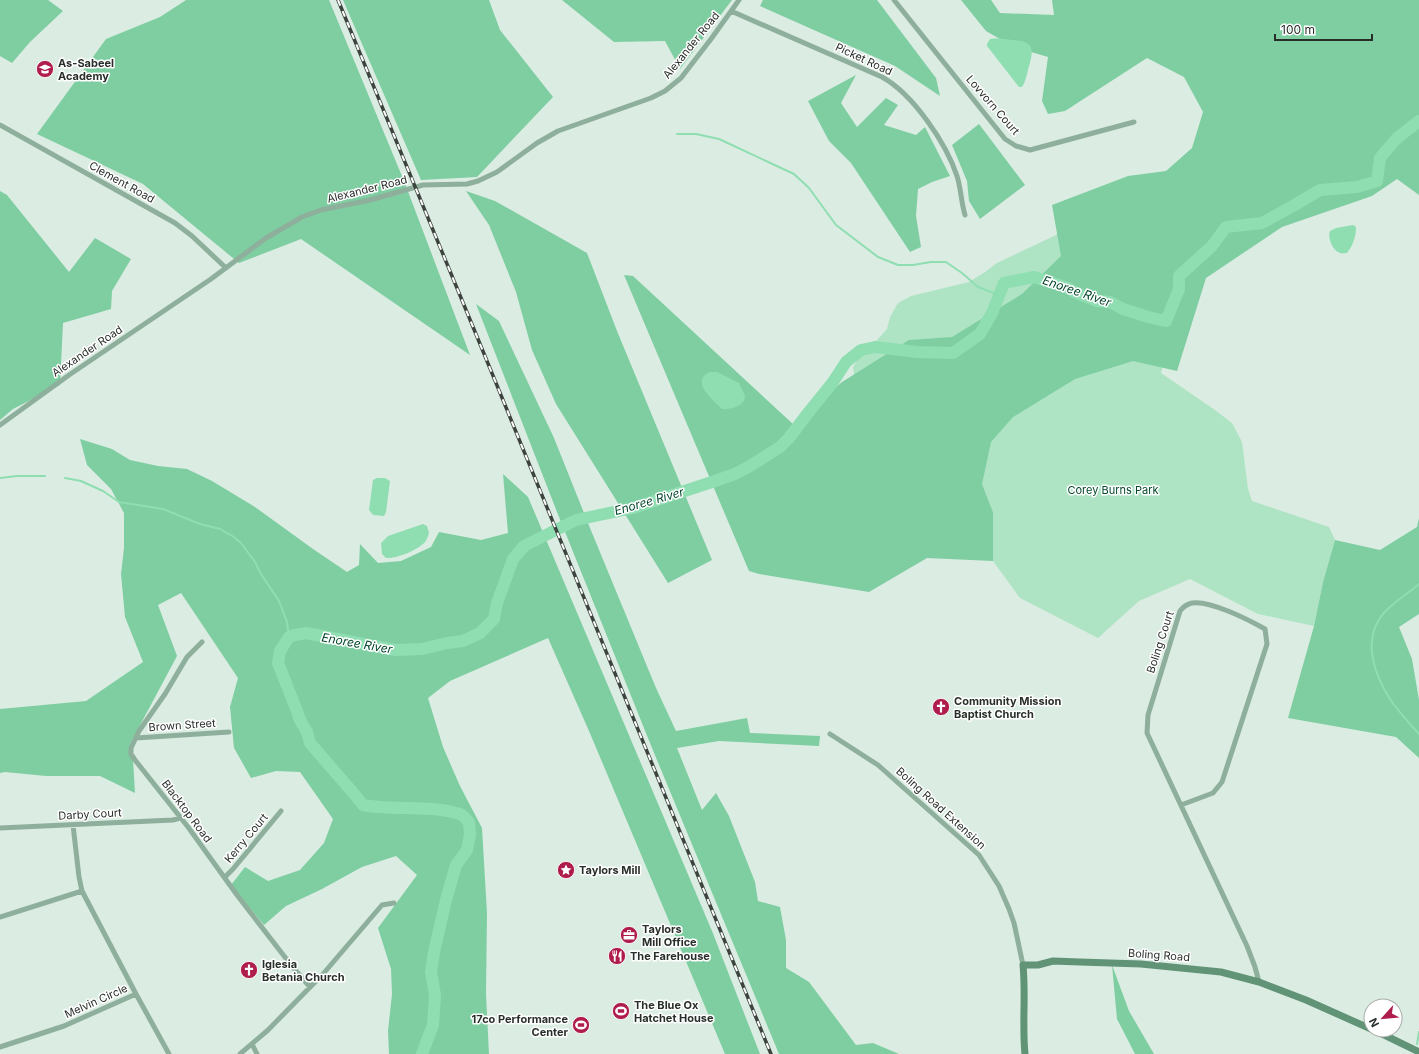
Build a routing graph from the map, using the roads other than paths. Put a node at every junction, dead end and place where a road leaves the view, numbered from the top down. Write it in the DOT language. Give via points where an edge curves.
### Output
graph roads {
  1 [pos="739,0"];
  2 [pos="894,0"];
  3 [pos="732,11"];
  4 [pos="1134,122"];
  5 [pos="0,126"];
  6 [pos="965,215"];
  7 [pos="226,268"];
  8 [pos="0,425"];
  9 [pos="202,642"];
  10 [pos="229,732"];
  11 [pos="830,734"];
  12 [pos="136,738"];
  13 [pos="1181,805"];
  14 [pos="281,811"];
  15 [pos="180,818"];
  16 [pos="73,825"];
  17 [pos="0,828"];
  18 [pos="224,877"];
  19 [pos="82,891"];
  20 [pos="394,903"];
  21 [pos="0,917"];
  22 [pos="1023,966"];
  23 [pos="1259,982"];
  24 [pos="310,987"];
  25 [pos="136,994"];
  26 [pos="1363,1025"];
  27 [pos="1390,1038"];
  28 [pos="252,1044"];
  29 [pos="0,1047"];
  30 [pos="1419,1052"];
  31 [pos="169,1054"];
  32 [pos="240,1054"];
  33 [pos="257,1054"];
  34 [pos="1025,1054"];
  1 -- 3 [label="street, Alexander Road"];
  2 -- 4 [label="street, Lovvorn Court" via="1005,139 1016,146 1030,150"];
  3 -- 6 [label="street, Picket Road" via="882,77 899,88 924,117 948,156 957,178"];
  3 -- 7 [label="street, Alexander Road" via="681,78 658,94 558,131 497,172 478,181 467,184 423,185 302,217 266,238"];
  5 -- 7 [label="street, Clement Road" via="175,223"];
  7 -- 8 [label="street, Alexander Road"];
  9 -- 12 [label="street, Blacktop Road" via="187,657"];
  10 -- 12 [label="street, Brown Street"];
  11 -- 22 [label="street, Boling Road Extension" via="878,765 978,855 999,886 1009,909"];
  12 -- 15 [label="street, Blacktop Road" via="131,748 132,756"];
  13 -- 13 [label="street, Boling Court" via="1213,793 1222,782 1267,644 1265,629 1250,620 1202,603 1190,603 1180,611 1146,726 1149,739"];
  13 -- 23 [label="street, Boling Court" via="1247,946"];
  14 -- 18 [label="street, Kerry Court"];
  15 -- 16 [label="street, Darby Court"];
  15 -- 18 [label="street, Blacktop Road"];
  16 -- 17 [label="street, Darby Court"];
  16 -- 19 [label="street"];
  18 -- 24 [label="street, Blacktop Road"];
  19 -- 21 [label="street"];
  19 -- 25 [label="street"];
  20 -- 24 [label="street" via="382,905"];
  22 -- 23 [label="street, Boling Road" via="1053,961 1141,964 1209,970"];
  22 -- 34 [label="street"];
  23 -- 26 [label="street, Boling Road"];
  24 -- 28 [label="street"];
  25 -- 29 [label="street, Melvin Circle" via="64,1026"];
  25 -- 31 [label="street, Melvin Circle"];
  27 -- 30 [label="street"];
  28 -- 32 [label="street"];
  28 -- 33 [label="street"];
}
